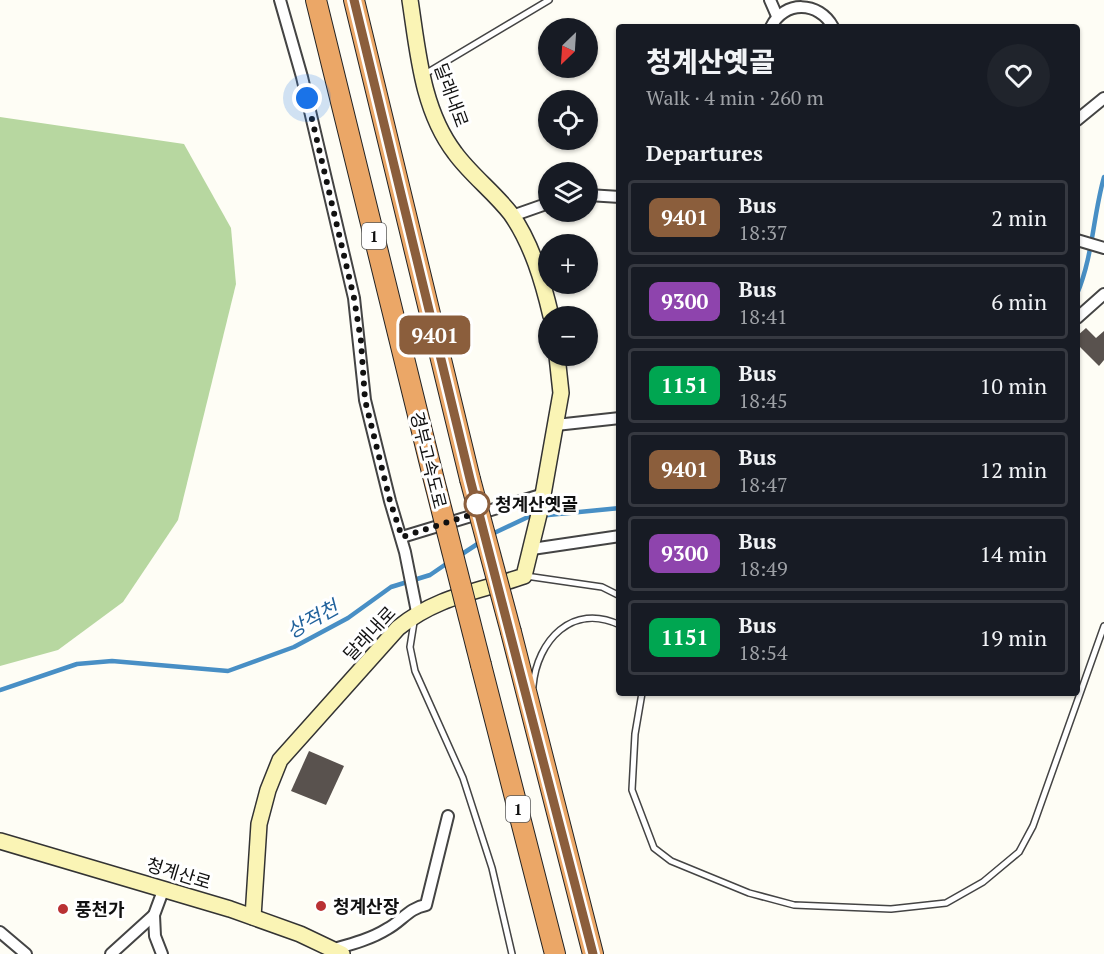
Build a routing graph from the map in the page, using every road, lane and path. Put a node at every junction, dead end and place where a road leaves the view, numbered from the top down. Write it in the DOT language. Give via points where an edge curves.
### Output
graph roads {
  1 [pos="280,0"];
  2 [pos="316,0"];
  3 [pos="354,0"];
  4 [pos="410,0"];
  5 [pos="549,0"];
  6 [pos="770,0"];
  7 [pos="777,16"];
  8 [pos="773,24"];
  9 [pos="830,24"];
  10 [pos="421,76"];
  11 [pos="1104,98"];
  12 [pos="1080,118"];
  13 [pos="598,196"];
  14 [pos="616,197"];
  15 [pos="538,207"];
  16 [pos="512,216"];
  17 [pos="1080,241"];
  18 [pos="1102,248"];
  19 [pos="1104,294"];
  20 [pos="548,306"];
  21 [pos="1080,315"];
  22 [pos="558,366"];
  23 [pos="616,418"];
  24 [pos="556,425"];
  25 [pos="543,500"];
  26 [pos="402,537"];
  27 [pos="616,537"];
  28 [pos="532,549"];
  29 [pos="524,576"];
  30 [pos="616,594"];
  31 [pos="417,612"];
  32 [pos="616,624"];
  33 [pos="1104,627"];
  34 [pos="1080,694"];
  35 [pos="641,696"];
  36 [pos="1079,696"];
  37 [pos="533,721"];
  38 [pos="448,816"];
  39 [pos="0,841"];
  40 [pos="164,888"];
  41 [pos="154,915"];
  42 [pos="253,917"];
  43 [pos="0,932"];
  44 [pos="338,952"];
  45 [pos="26,954"];
  46 [pos="111,954"];
  47 [pos="162,954"];
  48 [pos="512,954"];
  49 [pos="555,954"];
  50 [pos="593,954"];
  1 -- 26 [label="street" via="354,298 365,400"];
  2 -- 49 [label="highway, 경부고속도로 / 1, bridge"];
  3 -- 37 [label="highway, 경부고속도로 / 1, bridge"];
  4 -- 10 [label="street, 달래내로"];
  5 -- 10 [label="lane"];
  6 -- 7 [label="street"];
  7 -- 8 [label="street"];
  7 -- 9 [label="street" via="800,6 818,12"];
  10 -- 16 [label="street, 달래내로" via="436,120 454,153"];
  11 -- 12 [label="street"];
  13 -- 14 [label="street"];
  15 -- 16 [label="street"];
  16 -- 20 [label="street, 달래내로" via="537,265"];
  17 -- 18 [label="street"];
  19 -- 21 [label="street"];
  22 -- 24 [label="street" via="561,393"];
  23 -- 24 [label="street"];
  24 -- 25 [label="street"];
  25 -- 26 [label="street"];
  25 -- 28 [label="street"];
  26 -- 31 [label="street"];
  27 -- 28 [label="street"];
  28 -- 29 [label="street"];
  29 -- 30 [label="lane" via="602,587"];
  29 -- 31 [label="street, 달래내로" via="439,601"];
  31 -- 42 [label="street, 달래내로" via="398,627 280,760 259,824"];
  31 -- 48 [label="lane" via="410,632 415,671 463,778 492,868"];
  32 -- 37 [label="lane" via="595,619 568,624 544,646 535,670"];
  33 -- 34 [label="lane"];
  35 -- 36 [label="lane" via="632,790 654,848 671,861 749,894 794,905 891,909 946,903 983,882 1019,852 1033,826"];
  37 -- 50 [label="highway, 경부고속도로 / 1"];
  38 -- 44 [label="street" via="426,905 414,907 388,929"];
  39 -- 40 [label="street, 청계산로"];
  40 -- 41 [label="street"];
  40 -- 42 [label="street, 청계산로"];
  41 -- 46 [label="street"];
  41 -- 47 [label="street" via="155,936"];
  42 -- 44 [label="street, 청계산로"];
  43 -- 45 [label="street"];
}
